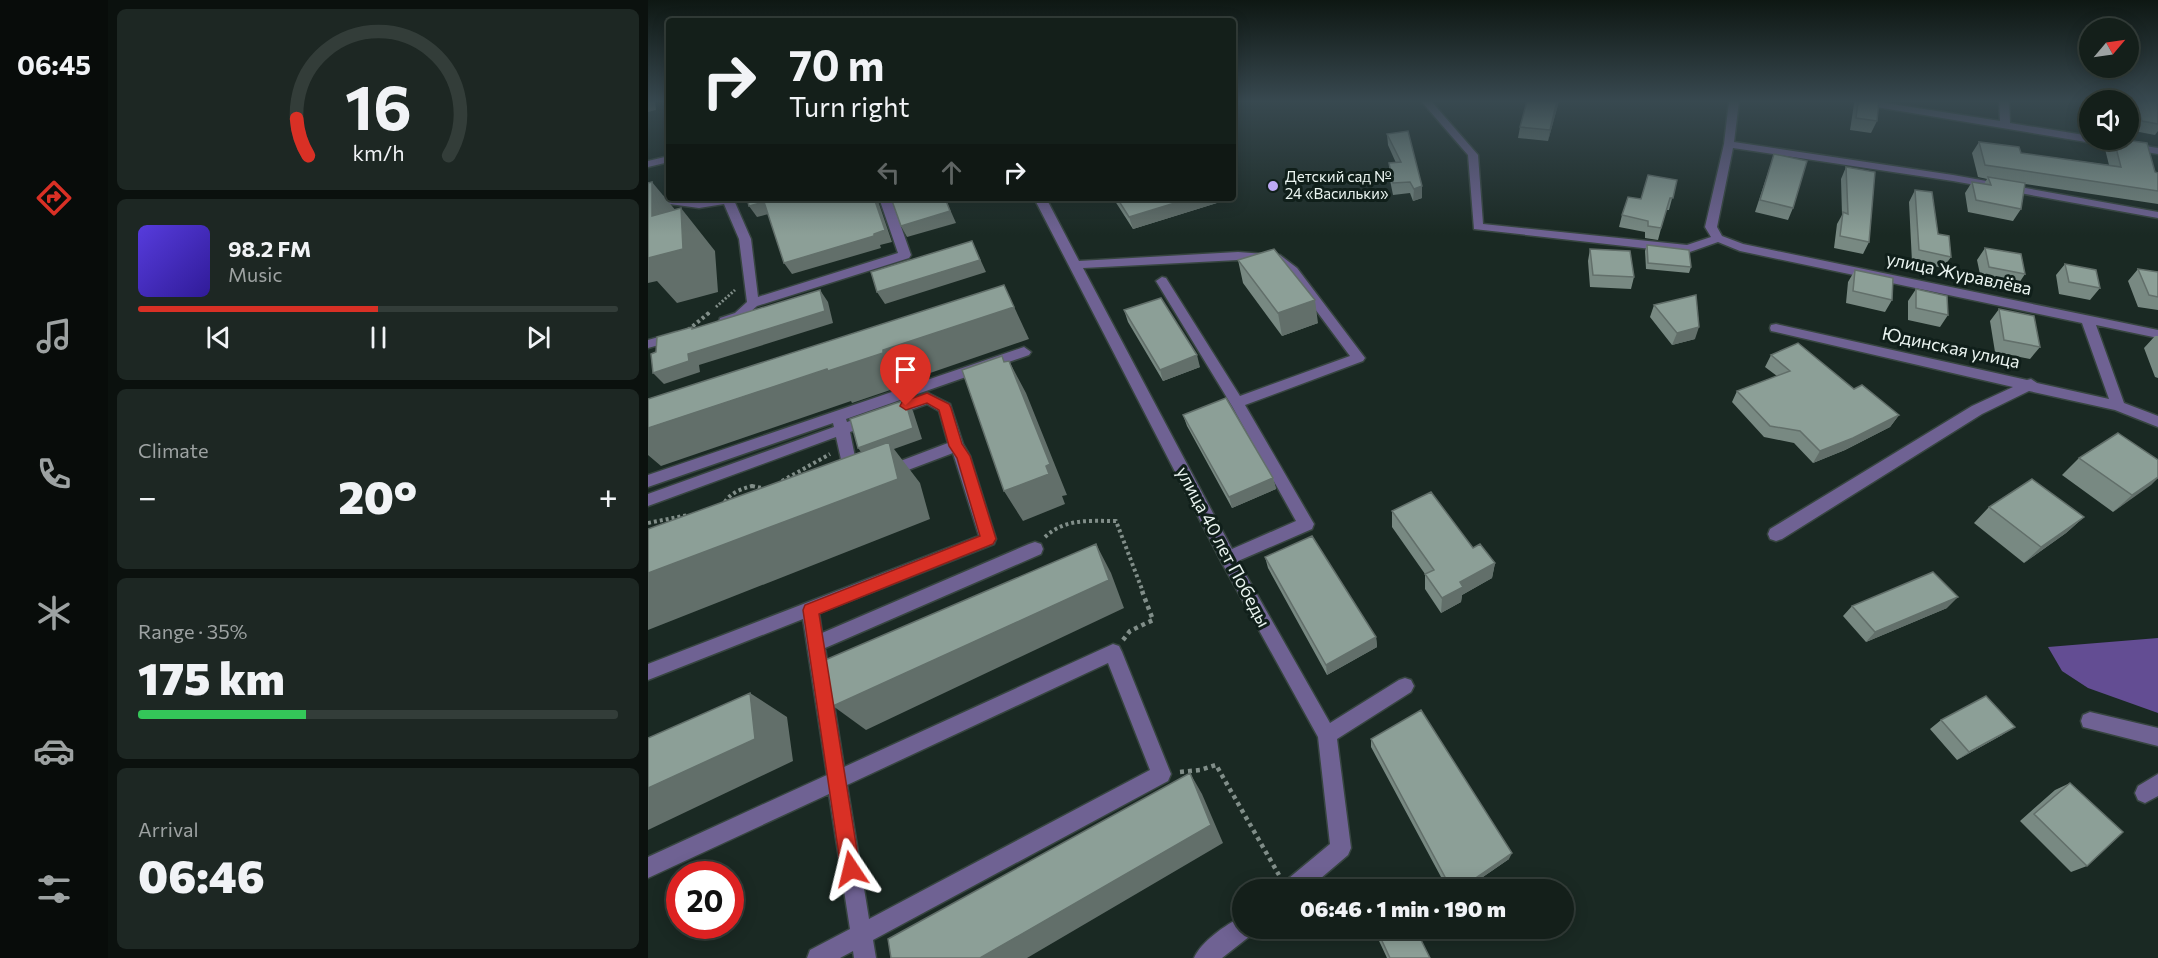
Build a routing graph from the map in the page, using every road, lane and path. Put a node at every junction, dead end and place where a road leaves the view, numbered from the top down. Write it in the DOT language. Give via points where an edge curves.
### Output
graph roads {
  1 [pos="1465,146"];
  2 [pos="1729,146"];
  3 [pos="1740,146"];
  4 [pos="2139,148"];
  5 [pos="2158,151"];
  6 [pos="666,160"];
  7 [pos="648,164"];
  8 [pos="648,198"];
  9 [pos="666,200"];
  10 [pos="670,201"];
  11 [pos="718,201"];
  12 [pos="728,201"];
  13 [pos="886,201"];
  14 [pos="1042,201"];
  15 [pos="2158,215"];
  16 [pos="1718,238"];
  17 [pos="1073,265"];
  18 [pos="1162,281"];
  19 [pos="753,303"];
  20 [pos="2088,320"];
  21 [pos="707,326"];
  22 [pos="1776,328"];
  23 [pos="686,333"];
  24 [pos="2158,334"];
  25 [pos="648,344"];
  26 [pos="1024,352"];
  27 [pos="2031,384"];
  28 [pos="1237,404"];
  29 [pos="2118,406"];
  30 [pos="841,422"];
  31 [pos="2158,422"];
  32 [pos="845,446"];
  33 [pos="956,446"];
  34 [pos="648,480"];
  35 [pos="776,485"];
  36 [pos="778,495"];
  37 [pos="768,497"];
  38 [pos="648,500"];
  39 [pos="690,515"];
  40 [pos="722,515"];
  41 [pos="713,521"];
  42 [pos="648,523"];
  43 [pos="1776,534"];
  44 [pos="1035,549"];
  45 [pos="1228,558"];
  46 [pos="810,610"];
  47 [pos="815,644"];
  48 [pos="1113,652"];
  49 [pos="648,672"];
  50 [pos="1405,686"];
  51 [pos="2090,721"];
  52 [pos="1327,735"];
  53 [pos="2158,737"];
  54 [pos="1161,774"];
  55 [pos="836,780"];
  56 [pos="648,868"];
  57 [pos="1282,879"];
  58 [pos="1295,879"];
  59 [pos="862,935"];
  60 [pos="1232,936"];
  61 [pos="818,958"];
  62 [pos="865,958"];
  63 [pos="1206,958"];
  1 -- 16 [label="street" via="1473,155 1478,227 1687,249"];
  2 -- 16 [label="street" via="1711,227"];
  3 -- 15 [label="street"];
  4 -- 5 [label="street"];
  6 -- 7 [label="street"];
  8 -- 9 [label="street"];
  10 -- 11 [label="street" via="699,205"];
  12 -- 19 [label="street" via="745,239"];
  13 -- 19 [label="street" via="905,255"];
  14 -- 17 [label="street, улица 40 лет Победы"];
  16 -- 20 [label="street, улица Журавлёва" via="1740,247"];
  17 -- 28 [label="street" via="1238,256 1276,258 1293,271 1358,358"];
  17 -- 45 [label="street, улица 40 лет Победы"];
  18 -- 28 [label="street"];
  19 -- 21 [label="street" via="740,316"];
  20 -- 24 [label="street, улица Журавлёва"];
  20 -- 29 [label="street"];
  22 -- 27 [label="street, Юдинская улица"];
  23 -- 25 [label="street"];
  26 -- 30 [label="street"];
  27 -- 29 [label="street, Юдинская улица"];
  27 -- 43 [label="street" via="1977,410"];
  28 -- 45 [label="street" via="1306,524"];
  29 -- 31 [label="street, Юдинская улица"];
  30 -- 32 [label="street"];
  30 -- 33 [label="street" via="927,398 945,408"];
  30 -- 34 [label="street"];
  30 -- 38 [label="street"];
  32 -- 33 [label="street" via="858,483"];
  32 -- 35 [label="path"];
  33 -- 46 [label="street" via="963,456 988,539"];
  36 -- 37 [label="path"];
  37 -- 40 [label="path" via="748,517 737,520"];
  37 -- 40 [label="path" via="760,487 741,489 724,502"];
  39 -- 42 [label="path"];
  40 -- 41 [label="path"];
  44 -- 47 [label="street"];
  44 -- 48 [label="path" via="1052,529 1070,521 1116,521 1153,620 1130,631"];
  45 -- 52 [label="street, улица 40 лет Победы"];
  46 -- 47 [label="street"];
  46 -- 49 [label="street"];
  47 -- 55 [label="street"];
  48 -- 54 [label="street"];
  48 -- 55 [label="street"];
  50 -- 52 [label="street"];
  51 -- 53 [label="street"];
  52 -- 58 [label="street, улица 40 лет Победы" via="1341,849"];
  54 -- 57 [label="path" via="1216,765"];
  54 -- 59 [label="street"];
  55 -- 56 [label="street"];
  55 -- 59 [label="street"];
  59 -- 61 [label="street"];
  59 -- 62 [label="street"];
  60 -- 63 [label="street"];
}
